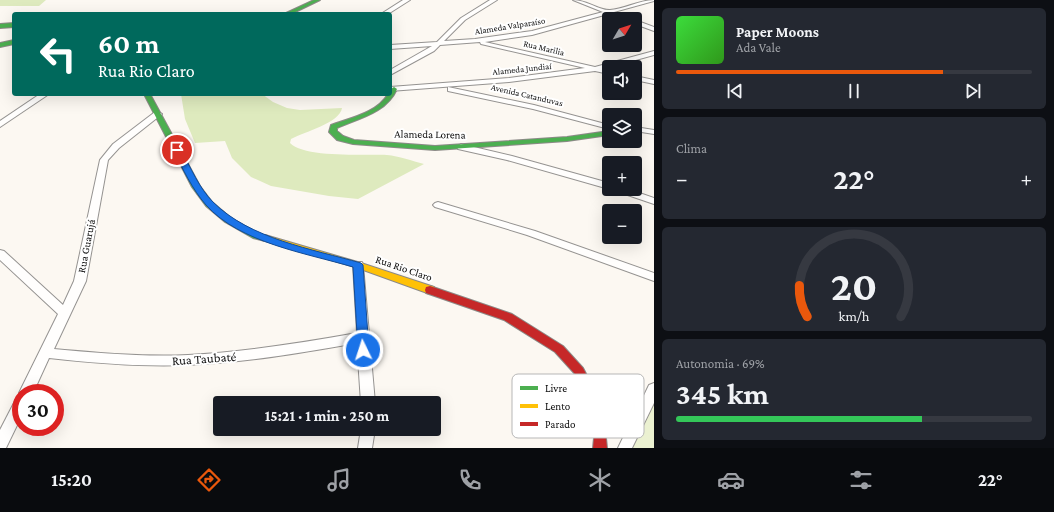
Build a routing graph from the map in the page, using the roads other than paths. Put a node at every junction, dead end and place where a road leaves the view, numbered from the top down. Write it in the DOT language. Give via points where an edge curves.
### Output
graph roads {
  1 [pos="318,0"];
  2 [pos="407,0"];
  3 [pos="494,0"];
  4 [pos="576,0"];
  5 [pos="653,0"];
  6 [pos="291,12"];
  7 [pos="387,12"];
  8 [pos="609,12"];
  9 [pos="602,14"];
  10 [pos="12,25"];
  11 [pos="642,25"];
  12 [pos="0,26"];
  13 [pos="654,29"];
  14 [pos="475,41"];
  15 [pos="12,42"];
  16 [pos="439,44"];
  17 [pos="0,45"];
  18 [pos="392,47"];
  19 [pos="654,52"];
  20 [pos="594,68"];
  21 [pos="602,70"];
  22 [pos="392,72"];
  23 [pos="642,79"];
  24 [pos="654,82"];
  25 [pos="440,86"];
  26 [pos="392,89"];
  27 [pos="42,96"];
  28 [pos="148,96"];
  29 [pos="158,114"];
  30 [pos="0,125"];
  31 [pos="602,125"];
  32 [pos="654,125"];
  33 [pos="642,127"];
  34 [pos="642,129"];
  35 [pos="654,132"];
  36 [pos="602,134"];
  37 [pos="461,147"];
  38 [pos="602,184"];
  39 [pos="639,196"];
  40 [pos="654,201"];
  41 [pos="438,205"];
  42 [pos="0,254"];
  43 [pos="358,265"];
  44 [pos="654,277"];
  45 [pos="64,313"];
  46 [pos="362,337"];
  47 [pos="46,353"];
  48 [pos="580,374"];
  49 [pos="30,384"];
  50 [pos="654,389"];
  51 [pos="367,396"];
  52 [pos="644,408"];
  53 [pos="12,421"];
  54 [pos="367,436"];
  55 [pos="630,438"];
  56 [pos="0,445"];
  57 [pos="365,448"];
  58 [pos="625,448"];
  1 -- 6 [label="street"];
  2 -- 7 [label="street"];
  3 -- 16 [label="street" via="463,19"];
  4 -- 8 [label="street"];
  5 -- 8 [label="street, Alameda Valparaíso"];
  9 -- 14 [label="street, Alameda Valparaíso" via="532,33"];
  10 -- 12 [label="street"];
  11 -- 13 [label="street"];
  14 -- 16 [label="street, Alameda Valparaíso"];
  14 -- 20 [label="street, Rua Marilia"];
  15 -- 17 [label="street"];
  16 -- 18 [label="street, Alameda Valparaíso"];
  16 -- 22 [label="street"];
  19 -- 20 [label="street, Alameda Jundiaí"];
  20 -- 21 [label="street, Rua Marilia"];
  20 -- 25 [label="street, Alameda Jundiaí" via="509,80"];
  23 -- 24 [label="street"];
  25 -- 26 [label="street, Alameda Jundiaí"];
  25 -- 31 [label="street, Avenida Catanduvas"];
  26 -- 37 [label="street, Alameda Lorena" via="394,94 388,101 342,122 334,127 333,132 340,138 353,142"];
  27 -- 30 [label="street"];
  28 -- 29 [label="street, Rua Rio Claro"];
  29 -- 43 [label="street, Rua Rio Claro" via="196,187 228,220 256,236"];
  29 -- 45 [label="street, Rua Guarujá" via="116,146 104,160 80,281"];
  32 -- 33 [label="street"];
  34 -- 35 [label="street"];
  36 -- 37 [label="street, Alameda Lorena"];
  37 -- 38 [label="street"];
  39 -- 40 [label="street"];
  41 -- 44 [label="street" via="531,233"];
  42 -- 45 [label="street"];
  43 -- 46 [label="street"];
  43 -- 48 [label="street, Rua Rio Claro" via="508,317 559,349"];
  45 -- 47 [label="street, Rua Guarujá"];
  46 -- 47 [label="street, Rua Taubaté" via="261,354 206,359 162,361"];
  46 -- 51 [label="street"];
  47 -- 49 [label="street, Rua Guarujá"];
  50 -- 52 [label="street"];
  53 -- 56 [label="street"];
  54 -- 57 [label="street"];
  55 -- 58 [label="street"];
}
